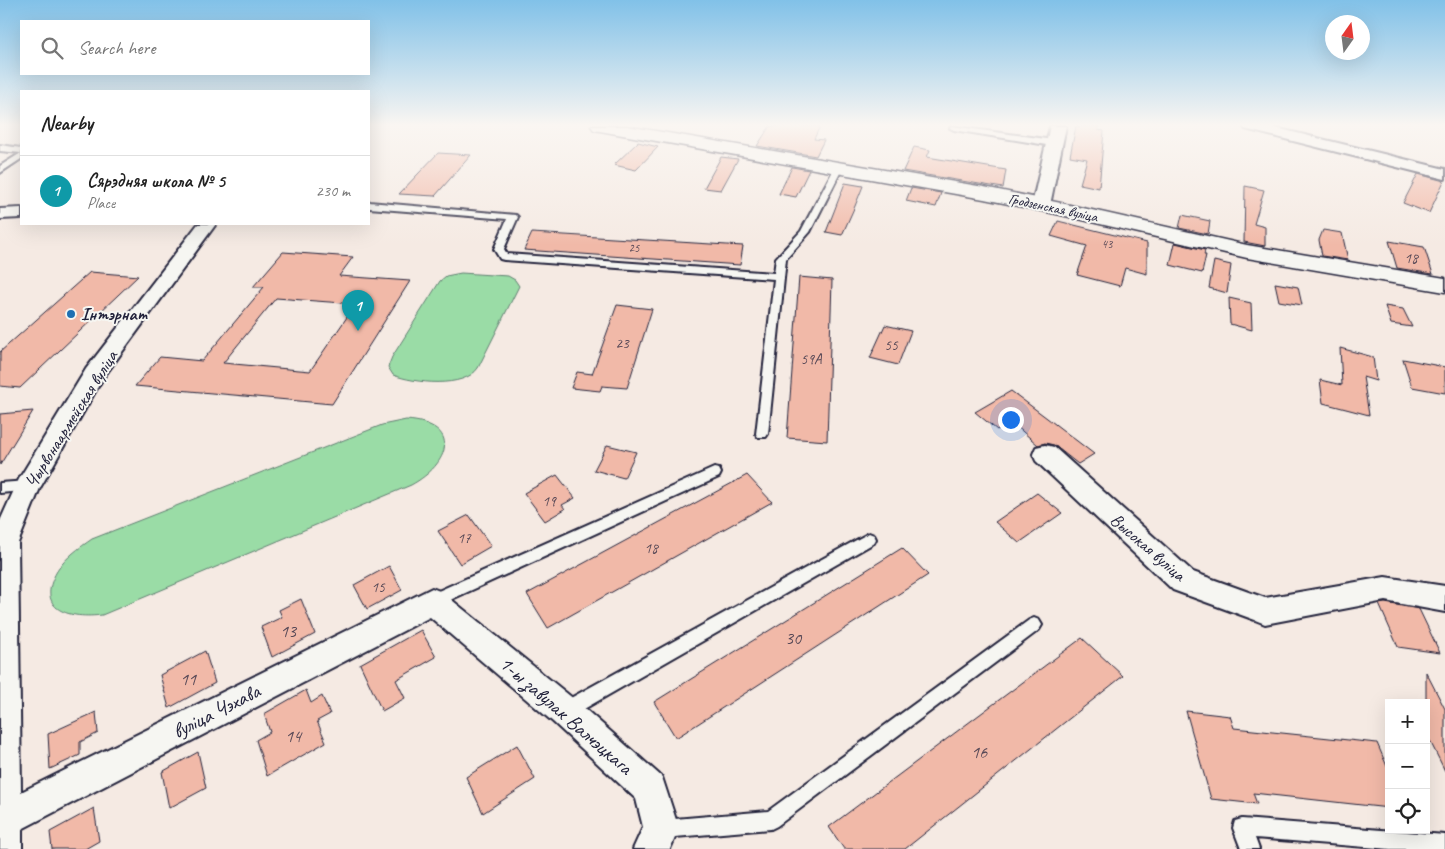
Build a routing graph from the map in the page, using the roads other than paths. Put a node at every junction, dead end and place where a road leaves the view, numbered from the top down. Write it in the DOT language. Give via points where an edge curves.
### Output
graph roads {
  1 [pos="832,166"];
  2 [pos="1049,166"];
  3 [pos="1411,166"];
  4 [pos="839,167"];
  5 [pos="1445,174"];
  6 [pos="370,205"];
  7 [pos="1041,205"];
  8 [pos="20,213"];
  9 [pos="2,214"];
  10 [pos="206,225"];
  11 [pos="779,276"];
  12 [pos="1445,285"];
  13 [pos="762,434"];
  14 [pos="1045,454"];
  15 [pos="714,473"];
  16 [pos="28,486"];
  17 [pos="0,488"];
  18 [pos="869,539"];
  19 [pos="1445,599"];
  20 [pos="432,601"];
  21 [pos="1034,626"];
  22 [pos="564,712"];
  23 [pos="3,830"];
  24 [pos="656,839"];
  25 [pos="1445,844"];
  26 [pos="1250,849"];
  1 -- 4 [label="street, Гродзенская вуліца"];
  2 -- 7 [label="street"];
  3 -- 5 [label="street"];
  4 -- 7 [label="street, Гродзенская вуліца"];
  4 -- 11 [label="lane" via="805,232 781,258"];
  6 -- 11 [label="lane" via="513,217 499,249 504,257"];
  7 -- 12 [label="street, Гродзенская вуліца" via="1228,248"];
  8 -- 9 [label="street"];
  10 -- 16 [label="street, Чырвонаармейская вуліца" via="94,374"];
  11 -- 13 [label="lane"];
  14 -- 19 [label="street, Высокая вуліца" via="1183,581 1265,612 1385,589"];
  15 -- 20 [label="lane"];
  16 -- 17 [label="lane"];
  16 -- 23 [label="street, Чырвонаармейская вуліца" via="4,543"];
  18 -- 22 [label="lane"];
  20 -- 22 [label="street, 1-ы завулак Валчэцкага"];
  20 -- 23 [label="street, вуліца Чэхава"];
  21 -- 24 [label="lane" via="771,820"];
  22 -- 24 [label="street, 1-ы завулак Валчэцкага" via="650,789"];
  25 -- 26 [label="lane" via="1242,828"];
}
